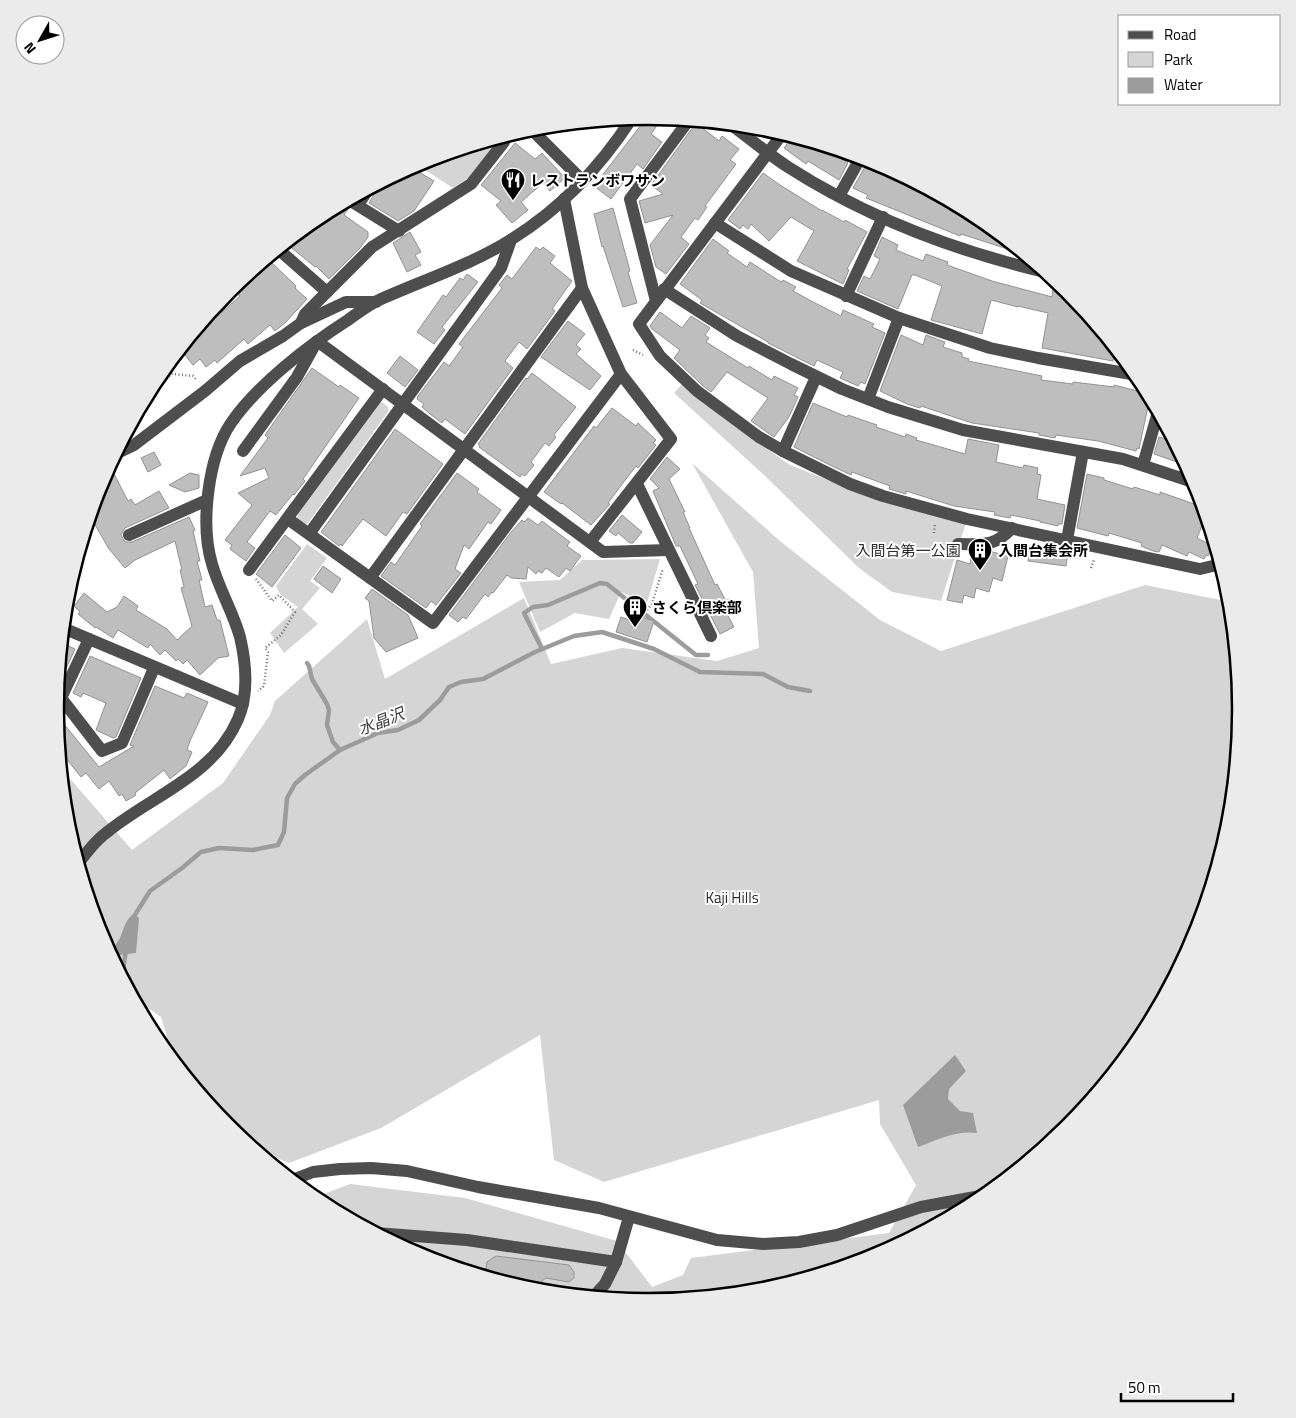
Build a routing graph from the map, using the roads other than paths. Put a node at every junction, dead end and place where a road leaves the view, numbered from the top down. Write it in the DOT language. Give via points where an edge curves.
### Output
graph roads {
  1 [pos="626,126"];
  2 [pos="685,126"];
  3 [pos="742,133"];
  4 [pos="537,135"];
  5 [pos="778,140"];
  6 [pos="503,144"];
  7 [pos="768,152"];
  8 [pos="857,164"];
  9 [pos="583,181"];
  10 [pos="839,196"];
  11 [pos="564,199"];
  12 [pos="355,203"];
  13 [pos="883,217"];
  14 [pos="715,222"];
  15 [pos="399,231"];
  16 [pos="511,240"];
  17 [pos="283,253"];
  18 [pos="1032,269"];
  19 [pos="582,288"];
  20 [pos="664,289"];
  21 [pos="327,292"];
  22 [pos="846,296"];
  23 [pos="656,301"];
  24 [pos="376,302"];
  25 [pos="899,318"];
  26 [pos="301,323"];
  27 [pos="318,342"];
  28 [pos="1123,369"];
  29 [pos="621,374"];
  30 [pos="816,377"];
  31 [pos="383,389"];
  32 [pos="868,399"];
  33 [pos="402,404"];
  34 [pos="1156,420"];
  35 [pos="125,449"];
  36 [pos="465,450"];
  37 [pos="242,451"];
  38 [pos="783,451"];
  39 [pos="1084,452"];
  40 [pos="1143,465"];
  41 [pos="1185,479"];
  42 [pos="637,484"];
  43 [pos="529,496"];
  44 [pos="207,500"];
  45 [pos="288,519"];
  46 [pos="1012,528"];
  47 [pos="309,534"];
  48 [pos="128,535"];
  49 [pos="1067,540"];
  50 [pos="590,542"];
  51 [pos="958,544"];
  52 [pos="668,550"];
  53 [pos="1214,566"];
  54 [pos="249,570"];
  55 [pos="370,578"];
  56 [pos="69,631"];
  57 [pos="711,636"];
  58 [pos="89,639"];
  59 [pos="154,668"];
  60 [pos="65,686"];
  61 [pos="64,703"];
  62 [pos="243,704"];
  63 [pos="83,857"];
  64 [pos="298,1178"];
  65 [pos="967,1198"];
  66 [pos="629,1217"];
  67 [pos="391,1233"];
  68 [pos="616,1262"];
  69 [pos="599,1291"];
  1 -- 9 [label="street"];
  2 -- 23 [label="street" via="630,199"];
  3 -- 7 [label="street"];
  4 -- 9 [label="street"];
  5 -- 7 [label="street"];
  6 -- 15 [label="street" via="471,184"];
  7 -- 10 [label="street"];
  7 -- 14 [label="street"];
  8 -- 10 [label="street"];
  9 -- 11 [label="street"];
  10 -- 13 [label="street"];
  11 -- 16 [label="street"];
  11 -- 19 [label="street"];
  12 -- 15 [label="street"];
  13 -- 18 [label="street" via="936,240"];
  13 -- 22 [label="street"];
  14 -- 20 [label="street"];
  14 -- 22 [label="street" via="791,271"];
  15 -- 21 [label="street" via="372,248"];
  16 -- 24 [label="street"];
  16 -- 33 [label="street" via="501,268"];
  17 -- 21 [label="street"];
  19 -- 29 [label="street"];
  19 -- 36 [label="street"];
  20 -- 23 [label="street"];
  20 -- 30 [label="street" via="737,336"];
  21 -- 26 [label="street" via="305,314"];
  22 -- 25 [label="street"];
  23 -- 38 [label="street" via="640,324 660,356 697,391"];
  24 -- 26 [label="street" via="346,302"];
  24 -- 27 [label="street"];
  25 -- 28 [label="street" via="990,348"];
  25 -- 32 [label="street"];
  26 -- 35 [label="street" via="240,361"];
  27 -- 31 [label="street"];
  27 -- 37 [label="street" via="297,377"];
  27 -- 44 [label="street" via="256,393 232,422 219,447"];
  29 -- 42 [label="street" via="671,439"];
  29 -- 43 [label="street"];
  30 -- 32 [label="street"];
  30 -- 38 [label="street"];
  31 -- 33 [label="street"];
  31 -- 45 [label="street"];
  32 -- 39 [label="street" via="963,430"];
  33 -- 36 [label="street"];
  33 -- 47 [label="street"];
  34 -- 40 [label="street"];
  36 -- 43 [label="street"];
  36 -- 55 [label="street"];
  38 -- 46 [label="street" via="850,484 883,496 936,512"];
  39 -- 40 [label="street"];
  39 -- 49 [label="street"];
  40 -- 41 [label="street"];
  42 -- 50 [label="street"];
  42 -- 52 [label="street"];
  43 -- 50 [label="street"];
  43 -- 55 [label="street" via="433,623"];
  44 -- 48 [label="street"];
  44 -- 62 [label="street" via="210,556 240,636 246,677"];
  45 -- 47 [label="street"];
  45 -- 54 [label="street"];
  46 -- 49 [label="street"];
  46 -- 51 [label="street" via="995,543"];
  47 -- 55 [label="street"];
  49 -- 53 [label="street" via="1200,569"];
  50 -- 52 [label="street" via="603,552"];
  52 -- 57 [label="street"];
  56 -- 58 [label="street"];
  58 -- 59 [label="street"];
  58 -- 60 [label="street"];
  59 -- 61 [label="street" via="122,743 102,751"];
  59 -- 62 [label="street"];
  62 -- 63 [label="street" via="229,736 218,751 183,782 104,833"];
  64 -- 66 [label="street" via="313,1172 340,1169 407,1171 599,1208"];
  65 -- 66 [label="street" via="921,1207 837,1235 764,1244 718,1240"];
  66 -- 68 [label="street"];
  67 -- 68 [label="street" via="466,1240"];
  68 -- 69 [label="street"];
}
